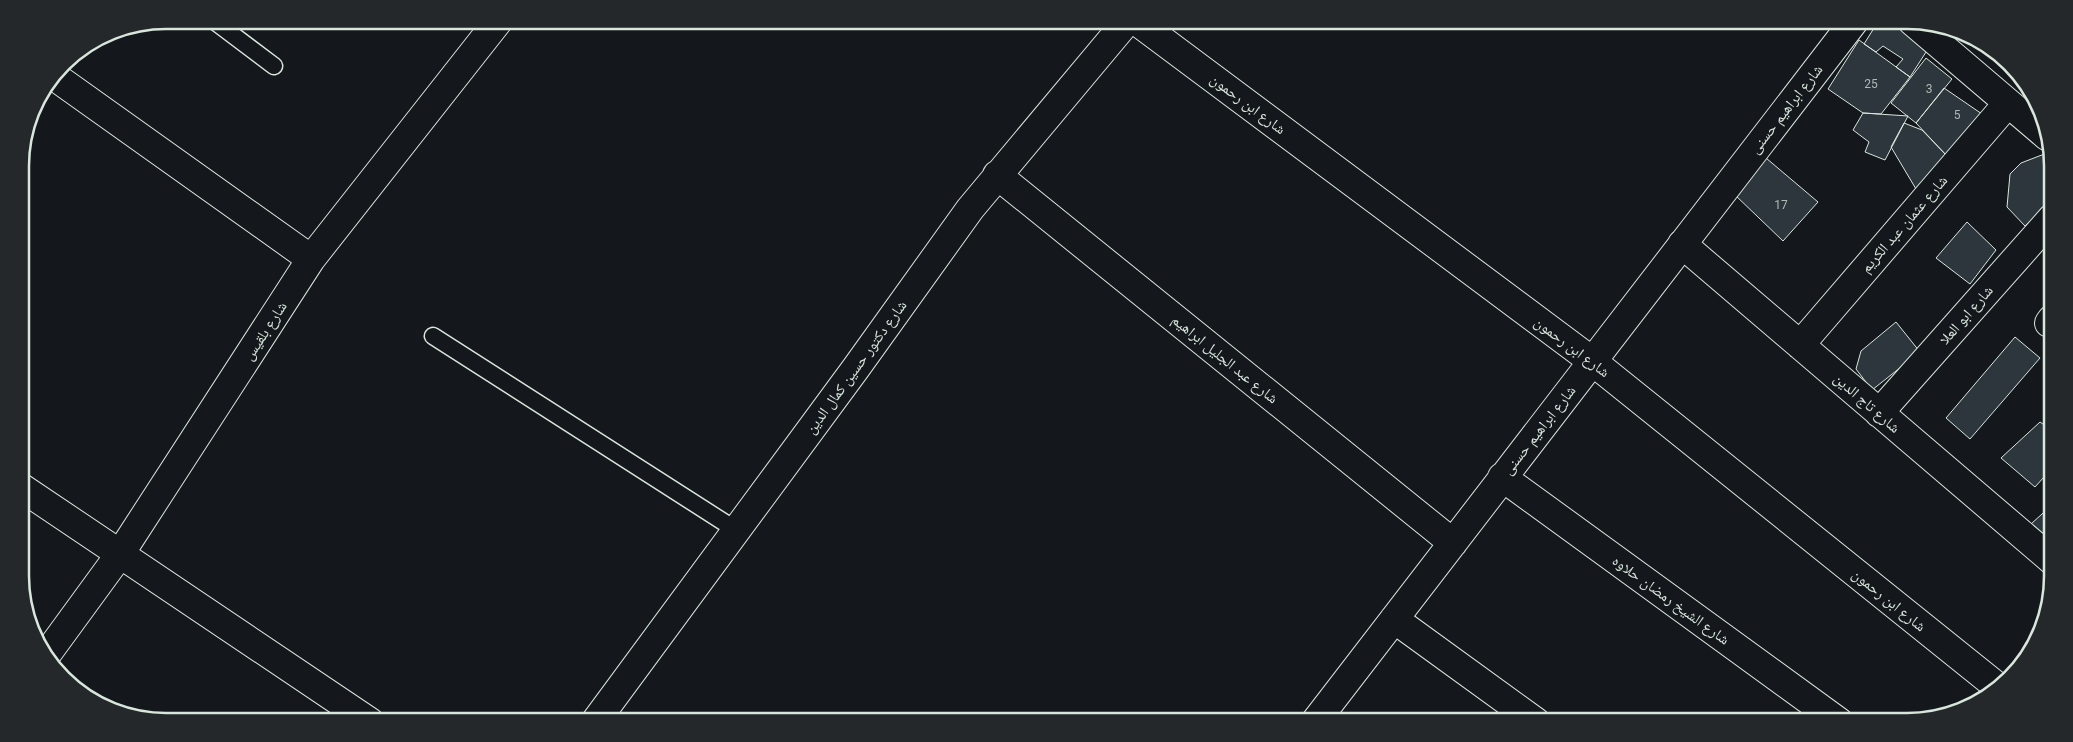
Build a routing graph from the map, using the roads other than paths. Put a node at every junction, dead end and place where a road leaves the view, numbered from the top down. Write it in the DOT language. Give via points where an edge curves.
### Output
graph roads {
  1 [pos="225,29"];
  2 [pos="491,29"];
  3 [pos="1120,29"];
  4 [pos="1147,29"];
  5 [pos="1848,29"];
  6 [pos="1922,30"];
  7 [pos="274,66"];
  8 [pos="59,80"];
  9 [pos="2008,103"];
  10 [pos="2040,130"];
  11 [pos="997,174"];
  12 [pos="2044,227"];
  13 [pos="1682,244"];
  14 [pos="311,259"];
  15 [pos="433,336"];
  16 [pos="1800,345"];
  17 [pos="1592,361"];
  18 [pos="1879,413"];
  19 [pos="1502,478"];
  20 [pos="29,493"];
  21 [pos="736,530"];
  22 [pos="1453,543"];
  23 [pos="120,554"];
  24 [pos="2044,554"];
  25 [pos="1394,619"];
  26 [pos="50,649"];
  27 [pos="1993,683"];
  28 [pos="357,713"];
  29 [pos="602,713"];
  30 [pos="1322,713"];
  31 [pos="1524,713"];
  32 [pos="1827,713"];
  1 -- 7 [label="lane"];
  2 -- 14 [label="street, شارع بلقيس"];
  3 -- 11 [label="street, شارع دكتور حسين كمال الدين"];
  4 -- 17 [label="street, شارع ابن رحمون"];
  5 -- 13 [label="street, شارع ابراهيم حسنى"];
  6 -- 9 [label="street"];
  8 -- 14 [label="street"];
  9 -- 10 [label="street"];
  9 -- 16 [label="street, شارع عثمان عبد الكريم"];
  11 -- 21 [label="street, شارع دكتور حسين كمال الدين"];
  11 -- 22 [label="street, شارع عبد الجليل ابراهيم"];
  12 -- 18 [label="street, شارع ابو العلا"];
  13 -- 16 [label="street, شارع تاج الدين"];
  13 -- 17 [label="street, شارع ابراهيم حسنى"];
  14 -- 23 [label="street, شارع بلقيس"];
  15 -- 21 [label="lane"];
  16 -- 18 [label="street, شارع تاج الدين"];
  17 -- 19 [label="street, شارع ابراهيم حسنى"];
  17 -- 27 [label="street, شارع ابن رحمون"];
  18 -- 24 [label="street, شارع تاج الدين"];
  19 -- 22 [label="street, شارع ابراهيم حسنى"];
  19 -- 32 [label="street, شارع الشيخ رمضان حلاوه"];
  20 -- 23 [label="street"];
  21 -- 29 [label="street, شارع دكتور حسين كمال الدين"];
  22 -- 25 [label="street, شارع ابراهيم حسنى"];
  23 -- 26 [label="street, شارع بلقيس"];
  23 -- 28 [label="street"];
  25 -- 30 [label="street, شارع ابراهيم حسنى"];
  25 -- 31 [label="street"];
}
